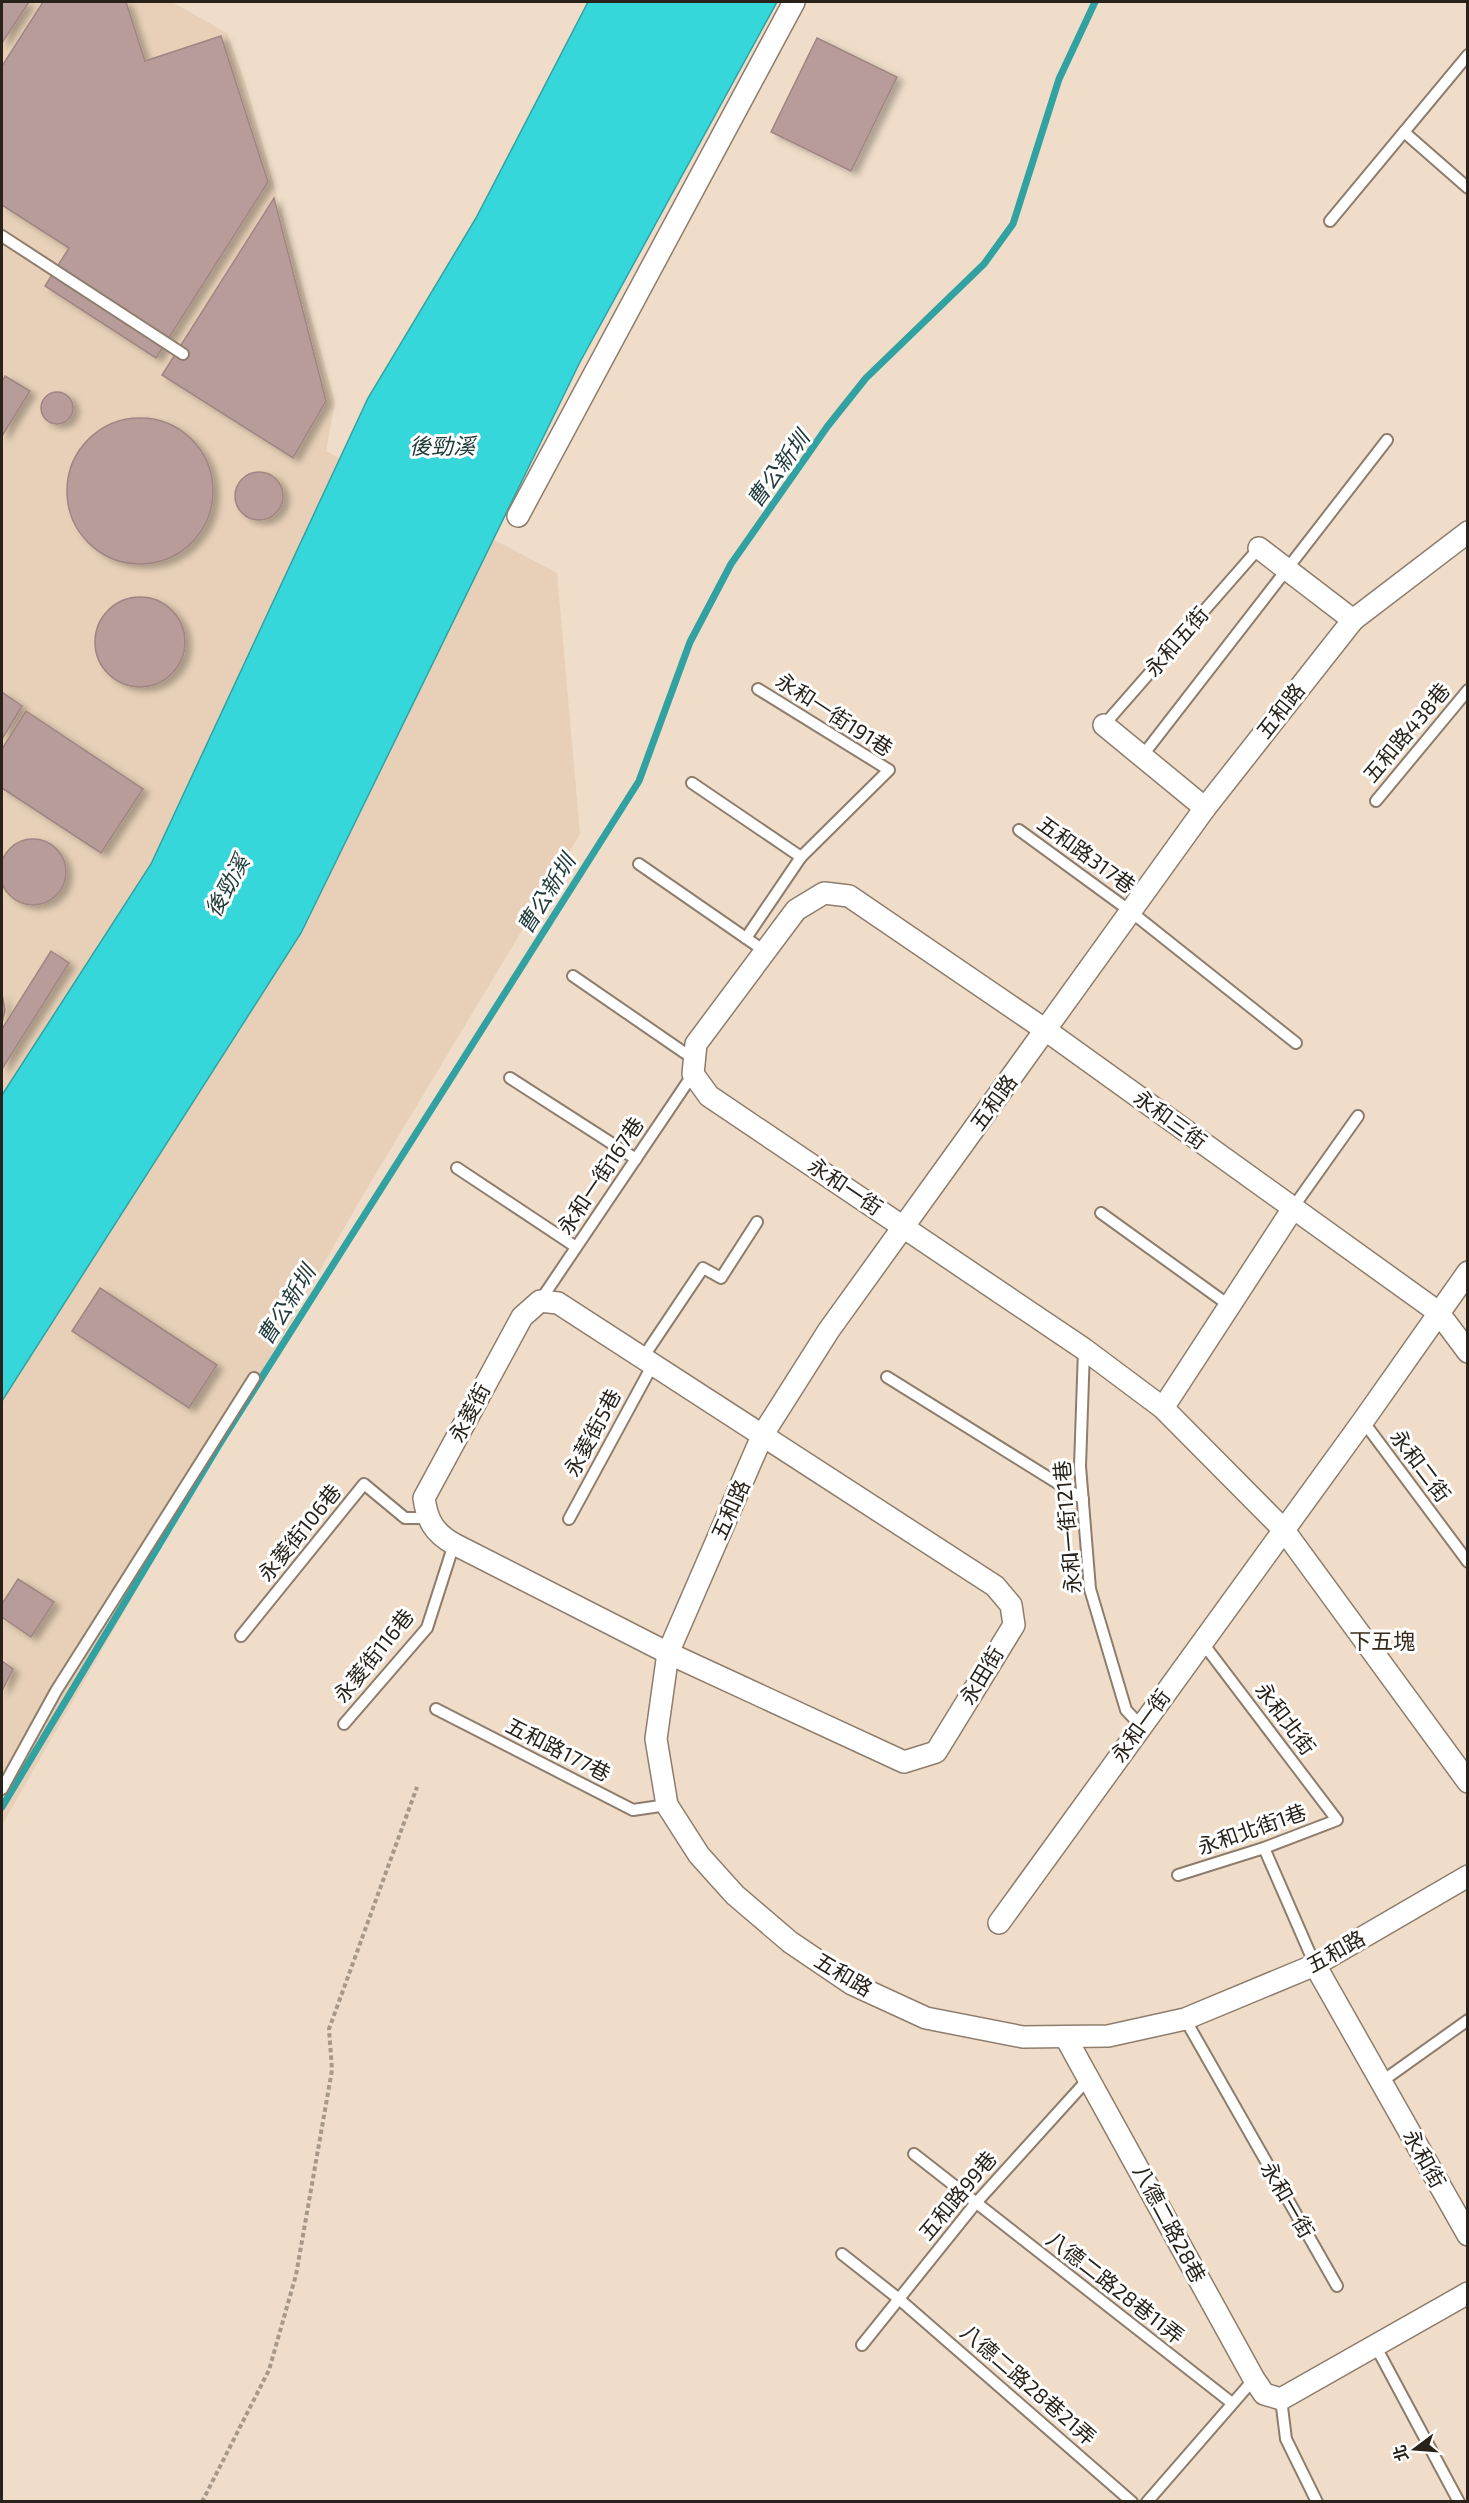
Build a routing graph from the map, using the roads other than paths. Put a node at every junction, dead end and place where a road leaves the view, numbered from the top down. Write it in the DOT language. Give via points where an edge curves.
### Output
graph roads {
  1 [pos="794,2"];
  2 [pos="1467,55"];
  3 [pos="1404,132"];
  4 [pos="1467,188"];
  5 [pos="1330,221"];
  6 [pos="2,236"];
  7 [pos="183,354"];
  8 [pos="1387,440"];
  9 [pos="518,516"];
  10 [pos="1467,533"];
  11 [pos="1259,548"];
  12 [pos="1287,569"];
  13 [pos="1353,620"];
  14 [pos="758,689"];
  15 [pos="1467,690"];
  16 [pos="1104,725"];
  17 [pos="1143,755"];
  18 [pos="692,783"];
  19 [pos="1376,801"];
  20 [pos="1205,808"];
  21 [pos="1019,830"];
  22 [pos="801,857"];
  23 [pos="639,864"];
  24 [pos="1130,911"];
  25 [pos="746,938"];
  26 [pos="766,952"];
  27 [pos="573,976"];
  28 [pos="1047,1031"];
  29 [pos="1296,1043"];
  30 [pos="694,1067"];
  31 [pos="510,1078"];
  32 [pos="1358,1116"];
  33 [pos="636,1159"];
  34 [pos="457,1168"];
  35 [pos="1292,1210"];
  36 [pos="1101,1213"];
  37 [pos="758,1222"];
  38 [pos="903,1227"];
  39 [pos="576,1247"];
  40 [pos="1467,1272"];
  41 [pos="540,1301"];
  42 [pos="1230,1306"];
  43 [pos="1438,1312"];
  44 [pos="1084,1349"];
  45 [pos="1467,1352"];
  46 [pos="647,1363"];
  47 [pos="887,1377"];
  48 [pos="254,1378"];
  49 [pos="1163,1408"];
  50 [pos="1363,1421"];
  51 [pos="763,1434"];
  52 [pos="1083,1499"];
  53 [pos="427,1518"];
  54 [pos="569,1519"];
  55 [pos="1283,1529"];
  56 [pos="454,1544"];
  57 [pos="1467,1562"];
  58 [pos="241,1636"];
  59 [pos="1202,1642"];
  60 [pos="668,1653"];
  61 [pos="435,1709"];
  62 [pos="344,1724"];
  63 [pos="1141,1726"];
  64 [pos="1467,1782"];
  65 [pos="2,1789"];
  66 [pos="667,1805"];
  67 [pos="1337,1820"];
  68 [pos="1264,1848"];
  69 [pos="1179,1875"];
  70 [pos="1467,1875"];
  71 [pos="999,1923"];
  72 [pos="1315,1965"];
  73 [pos="1185,2019"];
  74 [pos="1467,2020"];
  75 [pos="1066,2038"];
  76 [pos="1090,2077"];
  77 [pos="1381,2082"];
  78 [pos="914,2154"];
  79 [pos="975,2204"];
  80 [pos="1467,2235"];
  81 [pos="842,2254"];
  82 [pos="1337,2286"];
  83 [pos="1467,2297"];
  84 [pos="899,2299"];
  85 [pos="862,2345"];
  86 [pos="1375,2345"];
  87 [pos="1254,2379"];
  88 [pos="1281,2399"];
  89 [pos="1232,2403"];
  90 [pos="1132,2502"];
  91 [pos="1147,2502"];
  92 [pos="1317,2502"];
  93 [pos="1459,2502"];
  1 -- 9 [label="street"];
  2 -- 3 [label="lane"];
  3 -- 4 [label="lane"];
  3 -- 5 [label="lane"];
  6 -- 7 [label="lane"];
  8 -- 12 [label="lane, 永和五街"];
  10 -- 13 [label="street, 五和路"];
  11 -- 12 [label="street, 永和五街"];
  11 -- 16 [label="lane, 永和五街"];
  12 -- 13 [label="street, 永和五街"];
  12 -- 17 [label="lane, 永和五街"];
  13 -- 20 [label="street, 五和路"];
  14 -- 22 [label="lane, 永和一街191巷" via="889,770"];
  15 -- 19 [label="lane, 五和路438巷"];
  16 -- 17 [label="street, 永和五街"];
  17 -- 20 [label="street, 永和五街"];
  18 -- 22 [label="lane"];
  20 -- 24 [label="street, 五和路"];
  21 -- 24 [label="lane, 五和路317巷"];
  22 -- 25 [label="lane, 永和一街191巷"];
  23 -- 25 [label="lane"];
  24 -- 28 [label="street, 五和路"];
  24 -- 29 [label="lane"];
  25 -- 26 [label="lane"];
  26 -- 28 [label="street" via="796,910 824,893 849,896"];
  26 -- 30 [label="street" via="696,1044"];
  27 -- 30 [label="lane"];
  28 -- 35 [label="street, 永和三街"];
  28 -- 38 [label="street, 五和路"];
  30 -- 33 [label="lane, 永和一街167巷"];
  30 -- 38 [label="street, 永和一街" via="709,1096"];
  31 -- 33 [label="lane"];
  32 -- 35 [label="lane"];
  33 -- 39 [label="lane, 永和一街167巷"];
  34 -- 39 [label="lane"];
  35 -- 42 [label="street"];
  35 -- 43 [label="street, 永和三街"];
  36 -- 42 [label="lane"];
  37 -- 46 [label="lane, 永菱街5巷" via="721,1278 703,1268"];
  38 -- 44 [label="street, 永和一街"];
  38 -- 51 [label="street, 五和路" via="829,1330"];
  39 -- 41 [label="lane, 永和一街167巷"];
  40 -- 43 [label="street"];
  41 -- 46 [label="street" via="558,1303"];
  41 -- 53 [label="street, 永菱街" via="522,1317 424,1498"];
  42 -- 49 [label="street"];
  43 -- 45 [label="street, 永和三街"];
  43 -- 50 [label="street"];
  44 -- 49 [label="street, 永和一街"];
  44 -- 52 [label="lane, 永和一街121巷" via="1080,1466"];
  46 -- 51 [label="street"];
  46 -- 54 [label="lane, 永菱街5巷"];
  47 -- 52 [label="lane"];
  48 -- 65 [label="lane" via="56,1690"];
  49 -- 55 [label="street, 永和一街"];
  50 -- 55 [label="street"];
  50 -- 57 [label="lane, 永和二街"];
  51 -- 60 [label="street, 五和路"];
  51 -- 60 [label="street, 永田街" via="995,1586 1011,1605 1014,1625 936,1752 904,1762"];
  52 -- 63 [label="lane, 永和一街121巷" via="1090,1589 1126,1710"];
  53 -- 56 [label="street"];
  53 -- 58 [label="lane, 永菱街106巷" via="405,1518 364,1484"];
  55 -- 59 [label="street, 永和一街"];
  55 -- 64 [label="street, 永和一街"];
  56 -- 60 [label="street"];
  56 -- 62 [label="lane, 永菱街116巷" via="427,1628"];
  59 -- 63 [label="street, 永和一街"];
  59 -- 67 [label="lane, 永和北街"];
  60 -- 66 [label="street, 五和路" via="656,1739"];
  61 -- 66 [label="lane, 五和路177巷" via="633,1810"];
  63 -- 71 [label="street, 永和一街"];
  66 -- 75 [label="street, 五和路" via="699,1855 735,1895 790,1942 852,1984 926,2018 1023,2037"];
  67 -- 68 [label="lane, 永和北街1巷"];
  68 -- 69 [label="lane, 永和北街1巷"];
  68 -- 72 [label="lane"];
  70 -- 72 [label="street, 五和路"];
  72 -- 73 [label="street, 五和路"];
  72 -- 77 [label="street, 永和街"];
  73 -- 75 [label="street, 五和路" via="1108,2036"];
  73 -- 82 [label="lane, 永和一街"];
  74 -- 77 [label="lane"];
  75 -- 76 [label="street, 八德二路28巷"];
  76 -- 79 [label="lane, 五和路99巷"];
  76 -- 87 [label="street, 八德二路28巷"];
  77 -- 80 [label="street, 永和街"];
  78 -- 79 [label="lane, 八德二路28巷11弄"];
  79 -- 84 [label="lane, 五和路99巷"];
  79 -- 89 [label="lane, 八德二路28巷11弄"];
  81 -- 84 [label="lane, 八德二路28巷21弄"];
  83 -- 86 [label="street"];
  84 -- 85 [label="lane, 五和路99巷"];
  84 -- 90 [label="lane, 八德二路28巷21弄"];
  86 -- 88 [label="street"];
  86 -- 93 [label="lane"];
  87 -- 88 [label="street, 八德二路28巷" via="1264,2394"];
  87 -- 89 [label="lane"];
  88 -- 92 [label="lane" via="1286,2439"];
  89 -- 91 [label="lane"];
}
